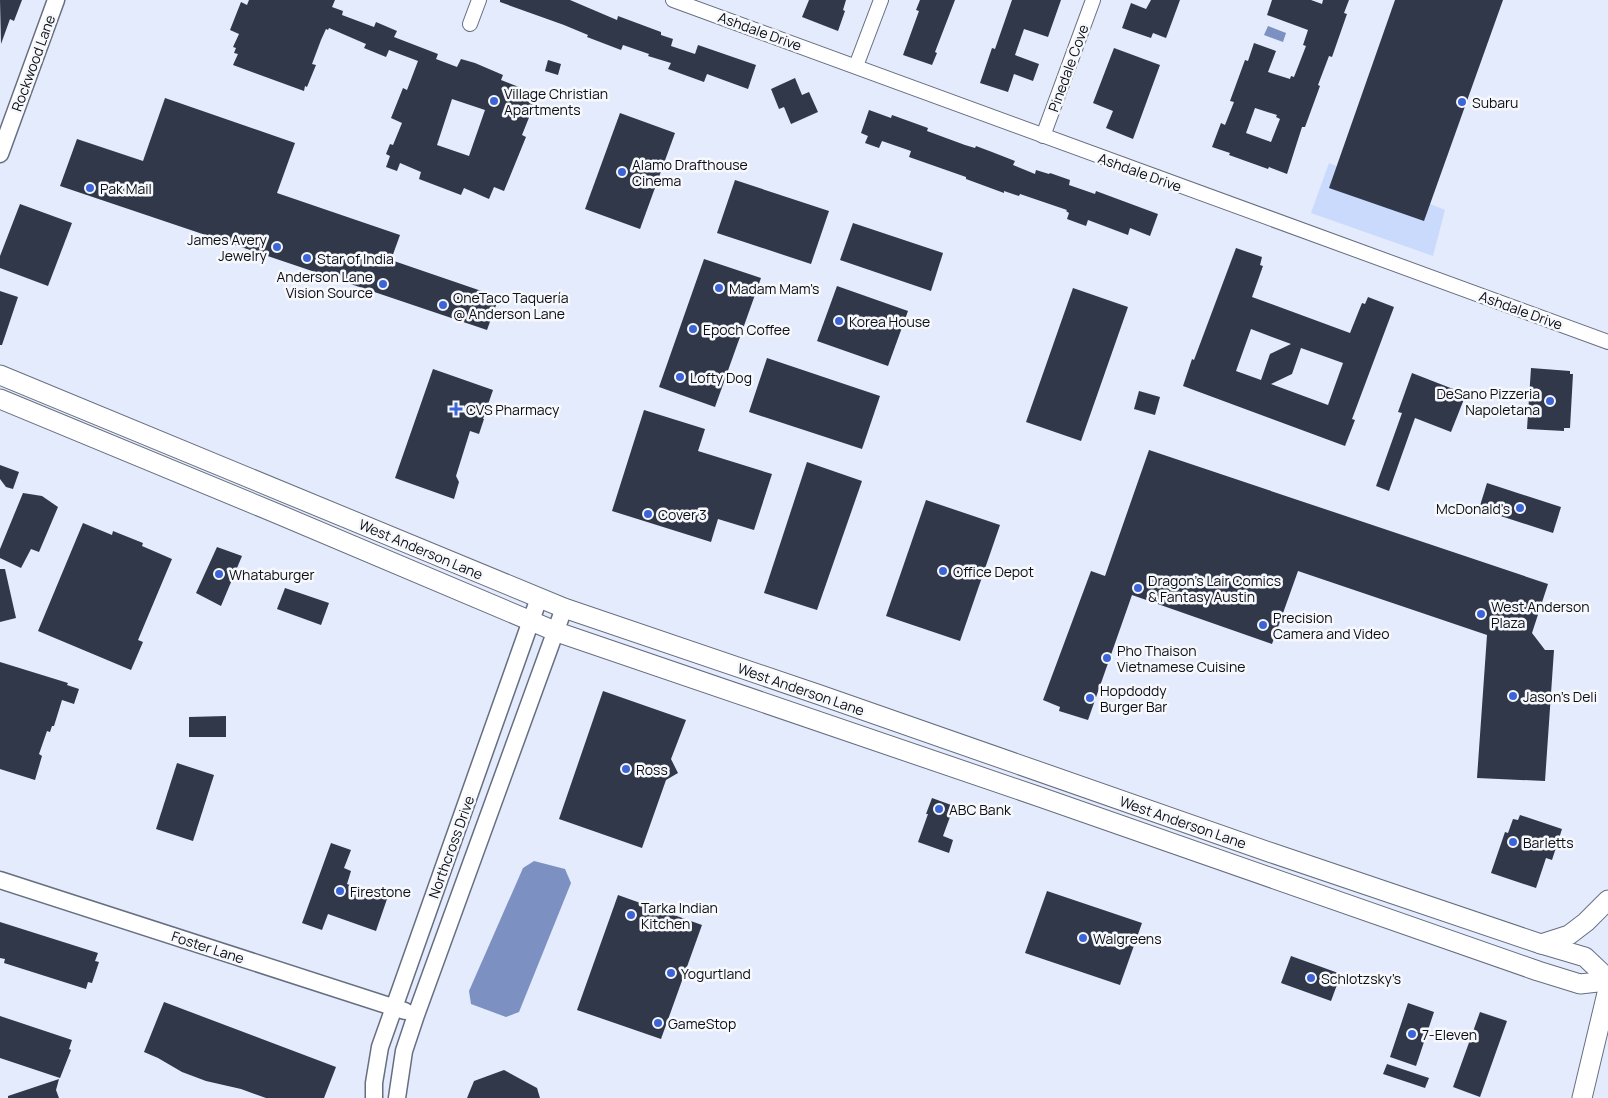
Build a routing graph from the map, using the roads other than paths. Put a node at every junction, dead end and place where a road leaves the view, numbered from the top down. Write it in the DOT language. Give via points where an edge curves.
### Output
graph roads {
  1 [pos="56,0"];
  2 [pos="479,0"];
  3 [pos="673,0"];
  4 [pos="881,0"];
  5 [pos="1093,0"];
  6 [pos="470,24"];
  7 [pos="856,66"];
  8 [pos="1042,136"];
  9 [pos="0,154"];
  10 [pos="1608,342"];
  11 [pos="0,375"];
  12 [pos="0,400"];
  13 [pos="217,465"];
  14 [pos="211,486"];
  15 [pos="539,598"];
  16 [pos="564,608"];
  17 [pos="531,621"];
  18 [pos="556,632"];
  19 [pos="704,682"];
  20 [pos="820,695"];
  21 [pos="912,728"];
  22 [pos="906,751"];
  23 [pos="461,822"];
  24 [pos="485,827"];
  25 [pos="1255,847"];
  26 [pos="1238,866"];
  27 [pos="1258,873"];
  28 [pos="0,880"];
  29 [pos="1608,900"];
  30 [pos="1541,944"];
  31 [pos="1608,980"];
  32 [pos="1608,989"];
  33 [pos="394,1007"];
  34 [pos="416,1015"];
  35 [pos="374,1098"];
  36 [pos="397,1098"];
  37 [pos="1582,1098"];
  1 -- 9 [label="street, Rockwood Lane"];
  2 -- 6 [label="street"];
  3 -- 7 [label="street, Ashdale Drive"];
  4 -- 7 [label="street"];
  5 -- 8 [label="street, Pinedale Cove"];
  7 -- 8 [label="street, Ashdale Drive"];
  8 -- 10 [label="street, Ashdale Drive"];
  11 -- 13 [label="main road, West Anderson Lane"];
  12 -- 14 [label="main road, West Anderson Lane"];
  13 -- 14 [label="main road"];
  13 -- 15 [label="main road, West Anderson Lane"];
  14 -- 17 [label="main road, West Anderson Lane"];
  15 -- 16 [label="main road, West Anderson Lane"];
  15 -- 17 [label="street, Northcross Drive"];
  16 -- 18 [label="street, Northcross Drive"];
  16 -- 20 [label="main road, West Anderson Lane"];
  17 -- 18 [label="main road, West Anderson Lane"];
  17 -- 23 [label="street, Northcross Drive"];
  18 -- 19 [label="main road, West Anderson Lane"];
  18 -- 24 [label="street, Northcross Drive"];
  19 -- 20 [label="main road" via="731,680 802,704"];
  19 -- 22 [label="main road, West Anderson Lane"];
  20 -- 21 [label="main road, West Anderson Lane"];
  21 -- 22 [label="main road"];
  21 -- 25 [label="main road, West Anderson Lane"];
  22 -- 26 [label="main road, West Anderson Lane"];
  23 -- 24 [label="street"];
  23 -- 33 [label="street, Northcross Drive"];
  24 -- 34 [label="street, Northcross Drive"];
  25 -- 26 [label="main road"];
  25 -- 27 [label="main road"];
  25 -- 30 [label="main road, West Anderson Lane"];
  26 -- 27 [label="main road, West Anderson Lane"];
  27 -- 31 [label="main road, West Anderson Lane" via="1572,982"];
  28 -- 33 [label="street, Foster Lane"];
  29 -- 30 [label="main road" via="1569,935"];
  30 -- 31 [label="main road, West Anderson Lane" via="1586,958"];
  32 -- 37 [label="main road"];
  33 -- 34 [label="street, Foster Lane"];
  33 -- 35 [label="street, Northcross Drive" via="380,1047"];
  34 -- 36 [label="street, Northcross Drive" via="404,1051"];
}
